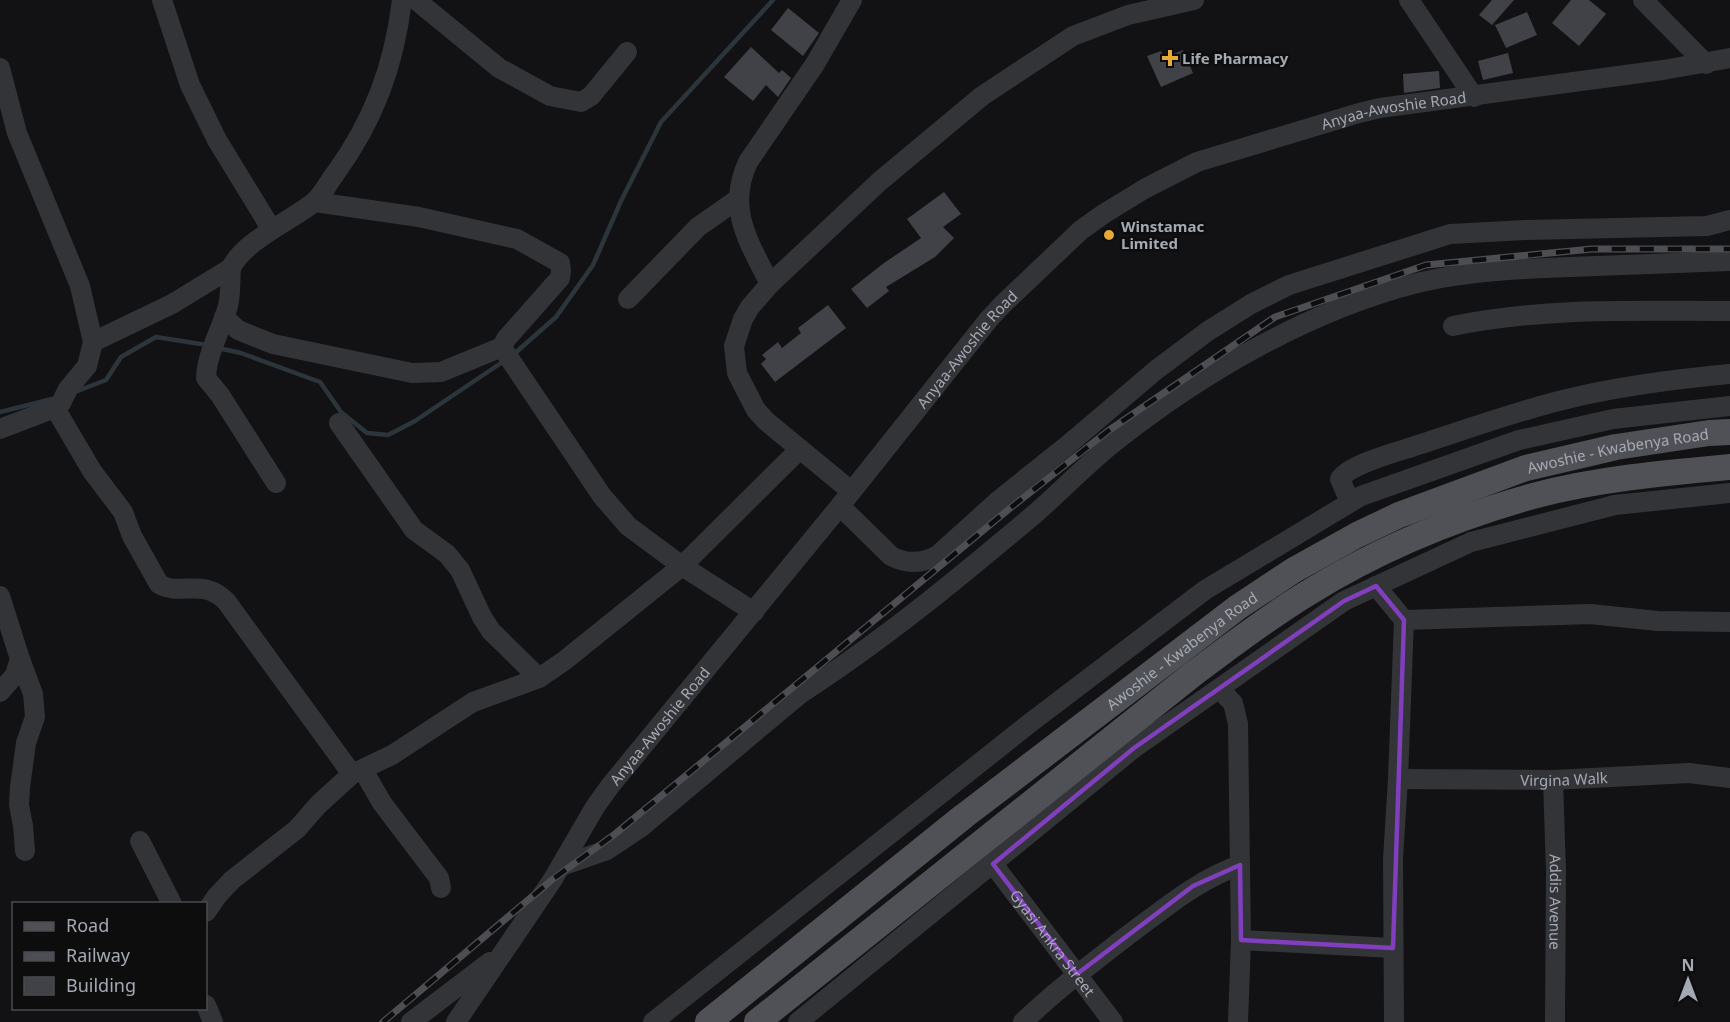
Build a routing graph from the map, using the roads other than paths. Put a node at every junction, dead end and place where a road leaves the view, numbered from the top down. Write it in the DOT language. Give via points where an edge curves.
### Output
graph roads {
  1 [pos="162,0"];
  2 [pos="402,0"];
  3 [pos="416,0"];
  4 [pos="852,0"];
  5 [pos="1194,0"];
  6 [pos="1409,0"];
  7 [pos="1643,0"];
  8 [pos="627,52"];
  9 [pos="1730,58"];
  10 [pos="1706,64"];
  11 [pos="0,68"];
  12 [pos="1474,97"];
  13 [pos="738,199"];
  14 [pos="315,202"];
  15 [pos="1730,219"];
  16 [pos="272,230"];
  17 [pos="1730,261"];
  18 [pos="231,268"];
  19 [pos="770,284"];
  20 [pos="628,299"];
  21 [pos="1730,312"];
  22 [pos="224,317"];
  23 [pos="1453,326"];
  24 [pos="93,342"];
  25 [pos="507,354"];
  26 [pos="1730,374"];
  27 [pos="61,400"];
  28 [pos="1730,406"];
  29 [pos="339,423"];
  30 [pos="0,429"];
  31 [pos="1730,432"];
  32 [pos="800,449"];
  33 [pos="1730,467"];
  34 [pos="276,483"];
  35 [pos="1730,493"];
  36 [pos="845,498"];
  37 [pos="1350,502"];
  38 [pos="682,566"];
  39 [pos="1376,586"];
  40 [pos="0,596"];
  41 [pos="754,612"];
  42 [pos="1404,620"];
  43 [pos="1730,622"];
  44 [pos="20,659"];
  45 [pos="539,678"];
  46 [pos="1219,689"];
  47 [pos="0,692"];
  48 [pos="358,772"];
  49 [pos="1398,778"];
  50 [pos="1730,778"];
  51 [pos="1553,780"];
  52 [pos="964,816"];
  53 [pos="140,842"];
  54 [pos="25,851"];
  55 [pos="987,854"];
  56 [pos="1240,865"];
  57 [pos="561,866"];
  58 [pos="441,888"];
  59 [pos="171,902"];
  60 [pos="207,911"];
  61 [pos="1241,940"];
  62 [pos="1393,948"];
  63 [pos="501,954"];
  64 [pos="1077,974"];
  65 [pos="471,999"];
  66 [pos="207,1007"];
  67 [pos="213,1022"];
  68 [pos="411,1022"];
  69 [pos="430,1022"];
  70 [pos="456,1022"];
  71 [pos="653,1022"];
  72 [pos="708,1022"];
  73 [pos="757,1022"];
  74 [pos="798,1022"];
  75 [pos="1023,1022"];
  76 [pos="1113,1022"];
  77 [pos="1238,1022"];
  78 [pos="1394,1022"];
  79 [pos="1556,1022"];
  1 -- 16 [label="street" via="190,85 217,140"];
  2 -- 14 [label="street" via="382,90 350,153"];
  3 -- 8 [label="street" via="499,68 550,96 581,102 591,96"];
  4 -- 13 [label="street" via="815,64 748,162"];
  5 -- 19 [label="street" via="1128,15 1073,36 982,96 880,181"];
  6 -- 12 [label="street"];
  7 -- 10 [label="street"];
  9 -- 10 [label="street, Anyaa-Awoshie Road"];
  10 -- 12 [label="street, Anyaa-Awoshie Road"];
  11 -- 24 [label="street" via="17,133 81,286"];
  12 -- 36 [label="street, Anyaa-Awoshie Road" via="1380,108 1223,153 1179,170 1105,213 1081,230 1003,304"];
  13 -- 19 [label="street" via="742,227"];
  13 -- 20 [label="street" via="698,227"];
  14 -- 16 [label="street"];
  14 -- 25 [label="street" via="418,217 517,239 560,263 560,278 506,339"];
  15 -- 36 [label="street" via="1707,226 1450,234 1289,285 1216,326 1156,370 930,559 911,562 891,556"];
  16 -- 18 [label="street" via="235,260"];
  17 -- 57 [label="street" via="1468,272 1347,305 1294,327 1246,353 1111,445 953,583 800,694 640,828 607,850"];
  18 -- 22 [label="street" via="229,304"];
  18 -- 24 [label="street" via="172,304"];
  19 -- 32 [label="street" via="743,319 734,346 737,374 756,410"];
  21 -- 23 [label="street" via="1537,313"];
  22 -- 25 [label="street" via="238,330 273,344 412,373 441,372"];
  22 -- 34 [label="street" via="207,362 206,378"];
  24 -- 27 [label="street" via="87,366"];
  25 -- 38 [label="street" via="609,505 628,526"];
  26 -- 37 [label="street" via="1568,399 1386,456 1344,473 1341,479"];
  27 -- 30 [label="street"];
  27 -- 48 [label="street" via="92,471 123,512 159,584 218,593"];
  28 -- 37 [label="street" via="1613,419 1519,440"];
  29 -- 45 [label="street" via="414,530 447,554 460,570 491,631"];
  31 -- 52 [label="main road, Awoshie - Kwabenya Road" via="1616,447 1526,468 1399,515 1357,535 1238,607"];
  32 -- 36 [label="street"];
  32 -- 38 [label="street"];
  33 -- 55 [label="main road, Awoshie - Kwabenya Road" via="1611,480 1533,496 1457,521 1369,558 1253,629 1141,716"];
  35 -- 39 [label="street" via="1615,505 1471,542"];
  36 -- 41 [label="street, Anyaa-Awoshie Road"];
  37 -- 71 [label="street" via="1195,597"];
  38 -- 41 [label="street"];
  38 -- 45 [label="street"];
  39 -- 42 [label="street"];
  39 -- 46 [label="street" via="1344,601"];
  40 -- 44 [label="street"];
  41 -- 57 [label="street, Anyaa-Awoshie Road" via="594,807"];
  42 -- 43 [label="street" via="1590,614 1658,621"];
  42 -- 49 [label="street"];
  44 -- 47 [label="street" via="15,675"];
  44 -- 54 [label="street" via="33,694 34,717 20,787"];
  45 -- 48 [label="street" via="473,702 392,755"];
  46 -- 55 [label="street"];
  46 -- 56 [label="street" via="1233,704 1238,724"];
  48 -- 58 [label="street" via="439,878"];
  48 -- 60 [label="street" via="318,805 297,829 232,880"];
  49 -- 51 [label="street, Virgina Walk"];
  49 -- 62 [label="street"];
  50 -- 51 [label="street, Virgina Walk" via="1689,773"];
  51 -- 79 [label="street, Addis Avenue"];
  52 -- 55 [label="main road" via="973,816 983,826"];
  52 -- 72 [label="main road, Awoshie - Kwabenya Road"];
  53 -- 59 [label="street"];
  55 -- 64 [label="street, Gyasi Ankra Street"];
  55 -- 73 [label="main road, Awoshie - Kwabenya Road"];
  55 -- 74 [label="street"];
  56 -- 61 [label="street"];
  56 -- 64 [label="street" via="1193,886"];
  57 -- 63 [label="street, Anyaa-Awoshie Road"];
  61 -- 62 [label="street"];
  61 -- 77 [label="street"];
  62 -- 78 [label="street"];
  63 -- 65 [label="street, Anyaa-Awoshie Road"];
  63 -- 68 [label="street"];
  64 -- 75 [label="street"];
  64 -- 76 [label="street, Gyasi Ankra Street"];
  65 -- 69 [label="street"];
  65 -- 70 [label="street, Anyaa-Awoshie Road"];
  66 -- 67 [label="street"];
}
